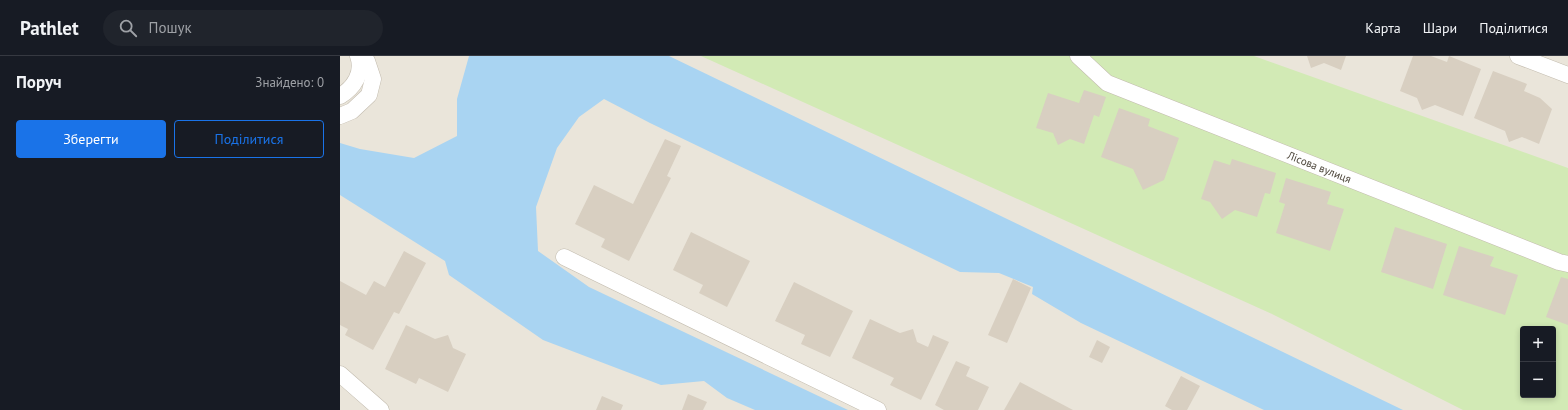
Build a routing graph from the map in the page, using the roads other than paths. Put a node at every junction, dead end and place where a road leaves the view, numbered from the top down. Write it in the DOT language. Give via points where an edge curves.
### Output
graph roads {
  1 [pos="358,56"];
  2 [pos="362,56"];
  3 [pos="1078,56"];
  4 [pos="1518,56"];
  5 [pos="1568,75"];
  6 [pos="340,96"];
  7 [pos="340,116"];
  8 [pos="564,257"];
  9 [pos="1568,264"];
  10 [pos="340,374"];
  11 [pos="381,410"];
  12 [pos="878,410"];
  1 -- 6 [label="street" via="359,72 355,82 348,92"];
  2 -- 7 [label="street" via="367,61 373,79 369,95 352,111"];
  3 -- 9 [label="street, Лісова вулиця" via="1107,83"];
  4 -- 5 [label="street"];
  8 -- 12 [label="street"];
  10 -- 11 [label="street"];
}
